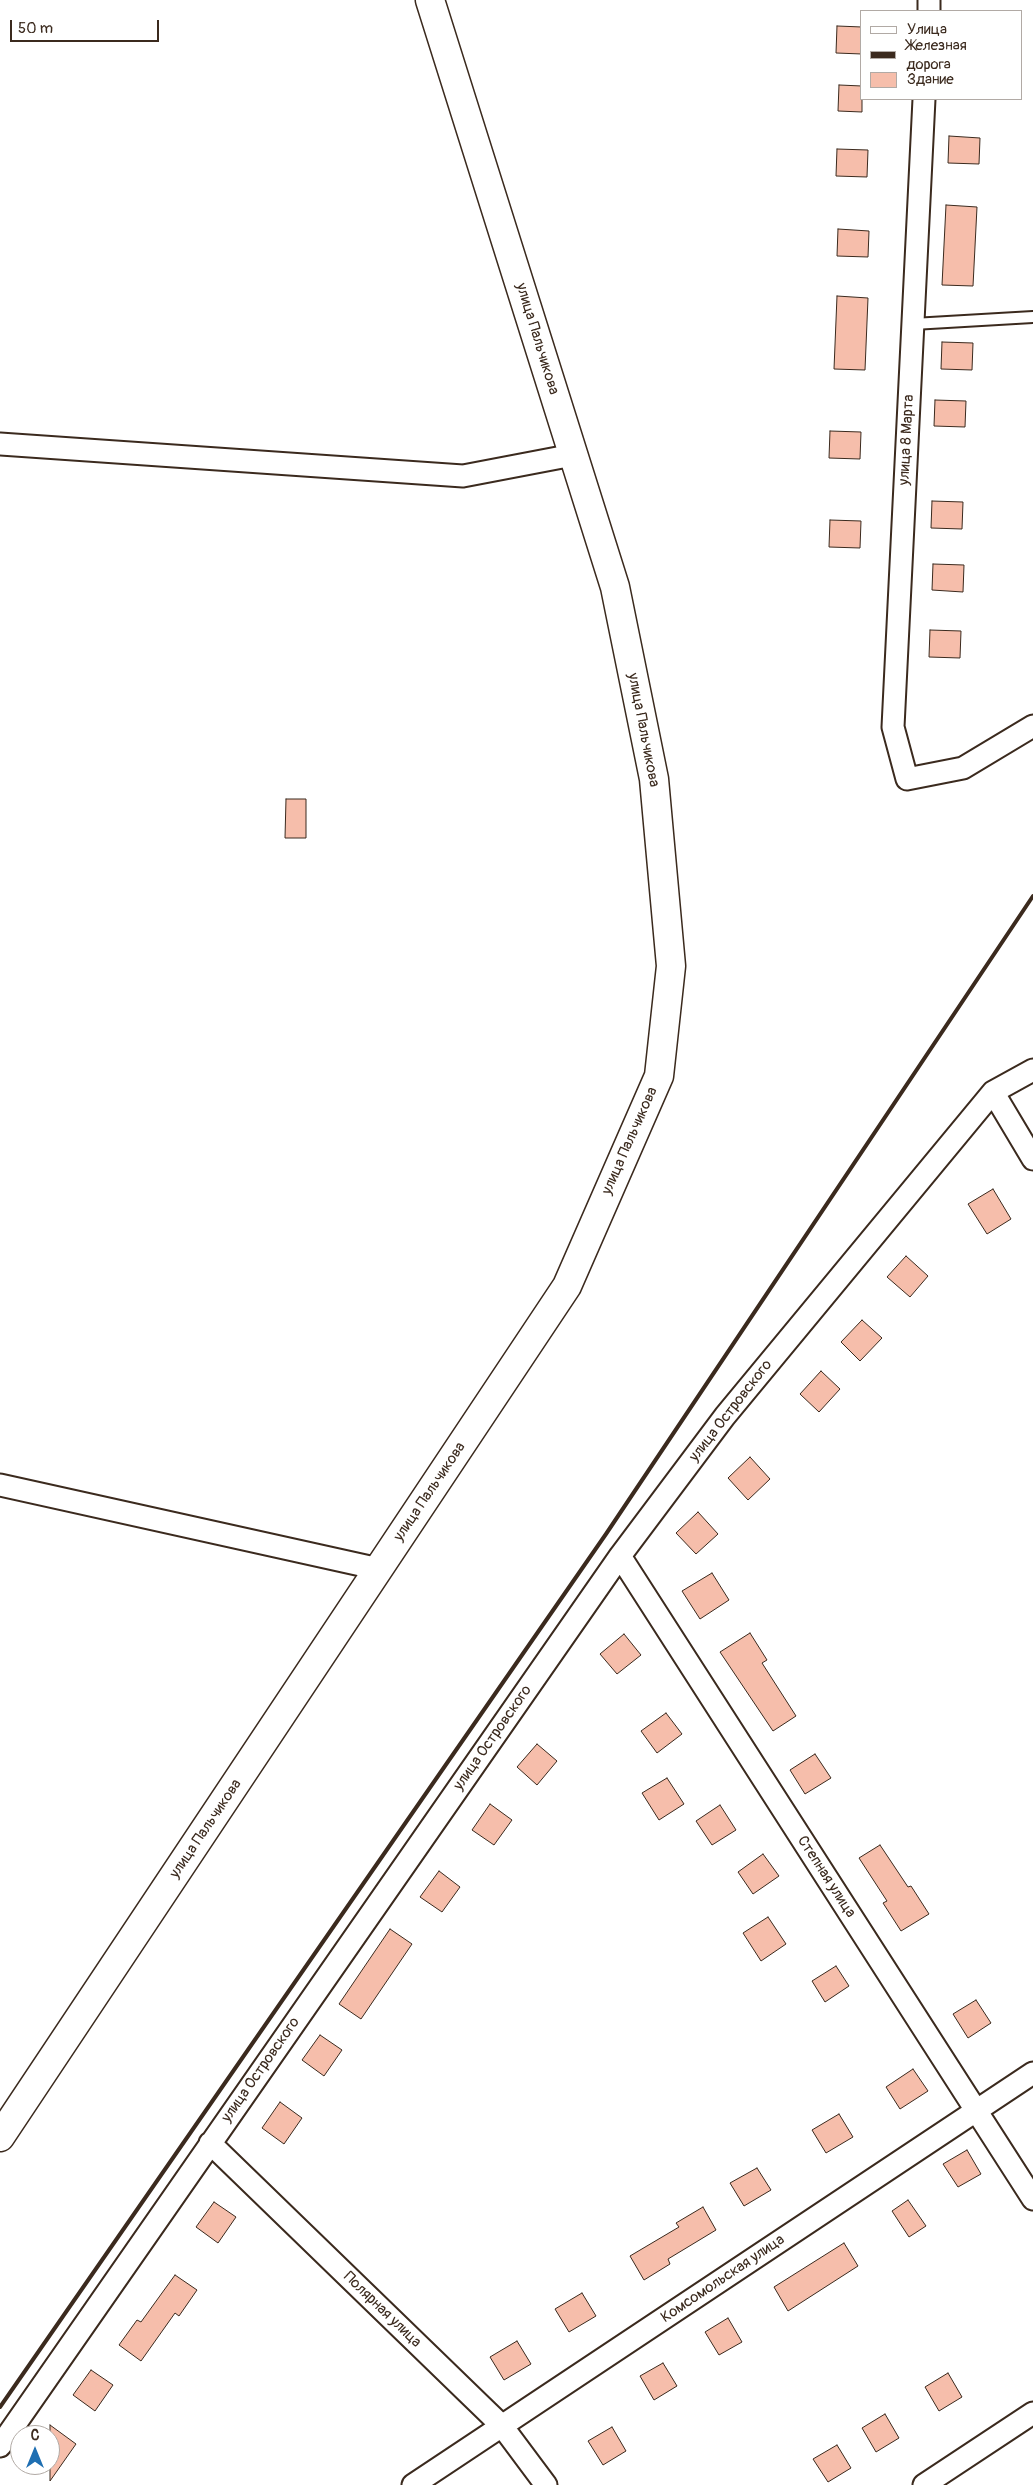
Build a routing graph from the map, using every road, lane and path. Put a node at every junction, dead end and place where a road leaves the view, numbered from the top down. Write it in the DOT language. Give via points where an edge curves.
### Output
graph roads {
  1 [pos="430,0"];
  2 [pos="924,100"];
  3 [pos="1033,317"];
  4 [pos="913,324"];
  5 [pos="0,444"];
  6 [pos="573,455"];
  7 [pos="1033,726"];
  8 [pos="1033,1070"];
  9 [pos="993,1092"];
  10 [pos="1033,1160"];
  11 [pos="0,1485"];
  12 [pos="620,1556"];
  13 [pos="379,1569"];
  14 [pos="1033,2073"];
  15 [pos="976,2110"];
  16 [pos="0,2137"];
  17 [pos="210,2143"];
  18 [pos="1033,2199"];
  19 [pos="1033,2413"];
  20 [pos="502,2426"];
  21 [pos="0,2446"];
  22 [pos="413,2485"];
  23 [pos="546,2485"];
  24 [pos="924,2485"];
  1 -- 6 [label="street, улица Пальчикова"];
  2 -- 4 [label="street, улица 8 Марта"];
  3 -- 4 [label="lane"];
  4 -- 7 [label="street, улица 8 Марта" via="893,727 907,779 964,768"];
  5 -- 6 [label="street" via="462,476"];
  6 -- 13 [label="street, улица Пальчикова" via="614,587 654,779 671,966 659,1076 567,1286"];
  8 -- 9 [label="street, улица Островского"];
  9 -- 10 [label="street"];
  9 -- 12 [label="street, улица Островского" via="724,1416"];
  11 -- 13 [label="street"];
  12 -- 15 [label="street, Степная улица"];
  12 -- 17 [label="street, улица Островского"];
  13 -- 16 [label="street, улица Пальчикова"];
  14 -- 15 [label="street, Комсомольская улица"];
  15 -- 18 [label="street, Степная улица"];
  15 -- 20 [label="street, Комсомольская улица"];
  17 -- 20 [label="street, Полярная улица"];
  17 -- 21 [label="street, улица Островского"];
  19 -- 24 [label="street"];
  20 -- 22 [label="street, Комсомольская улица"];
  20 -- 23 [label="street, Полярная улица"];
}
